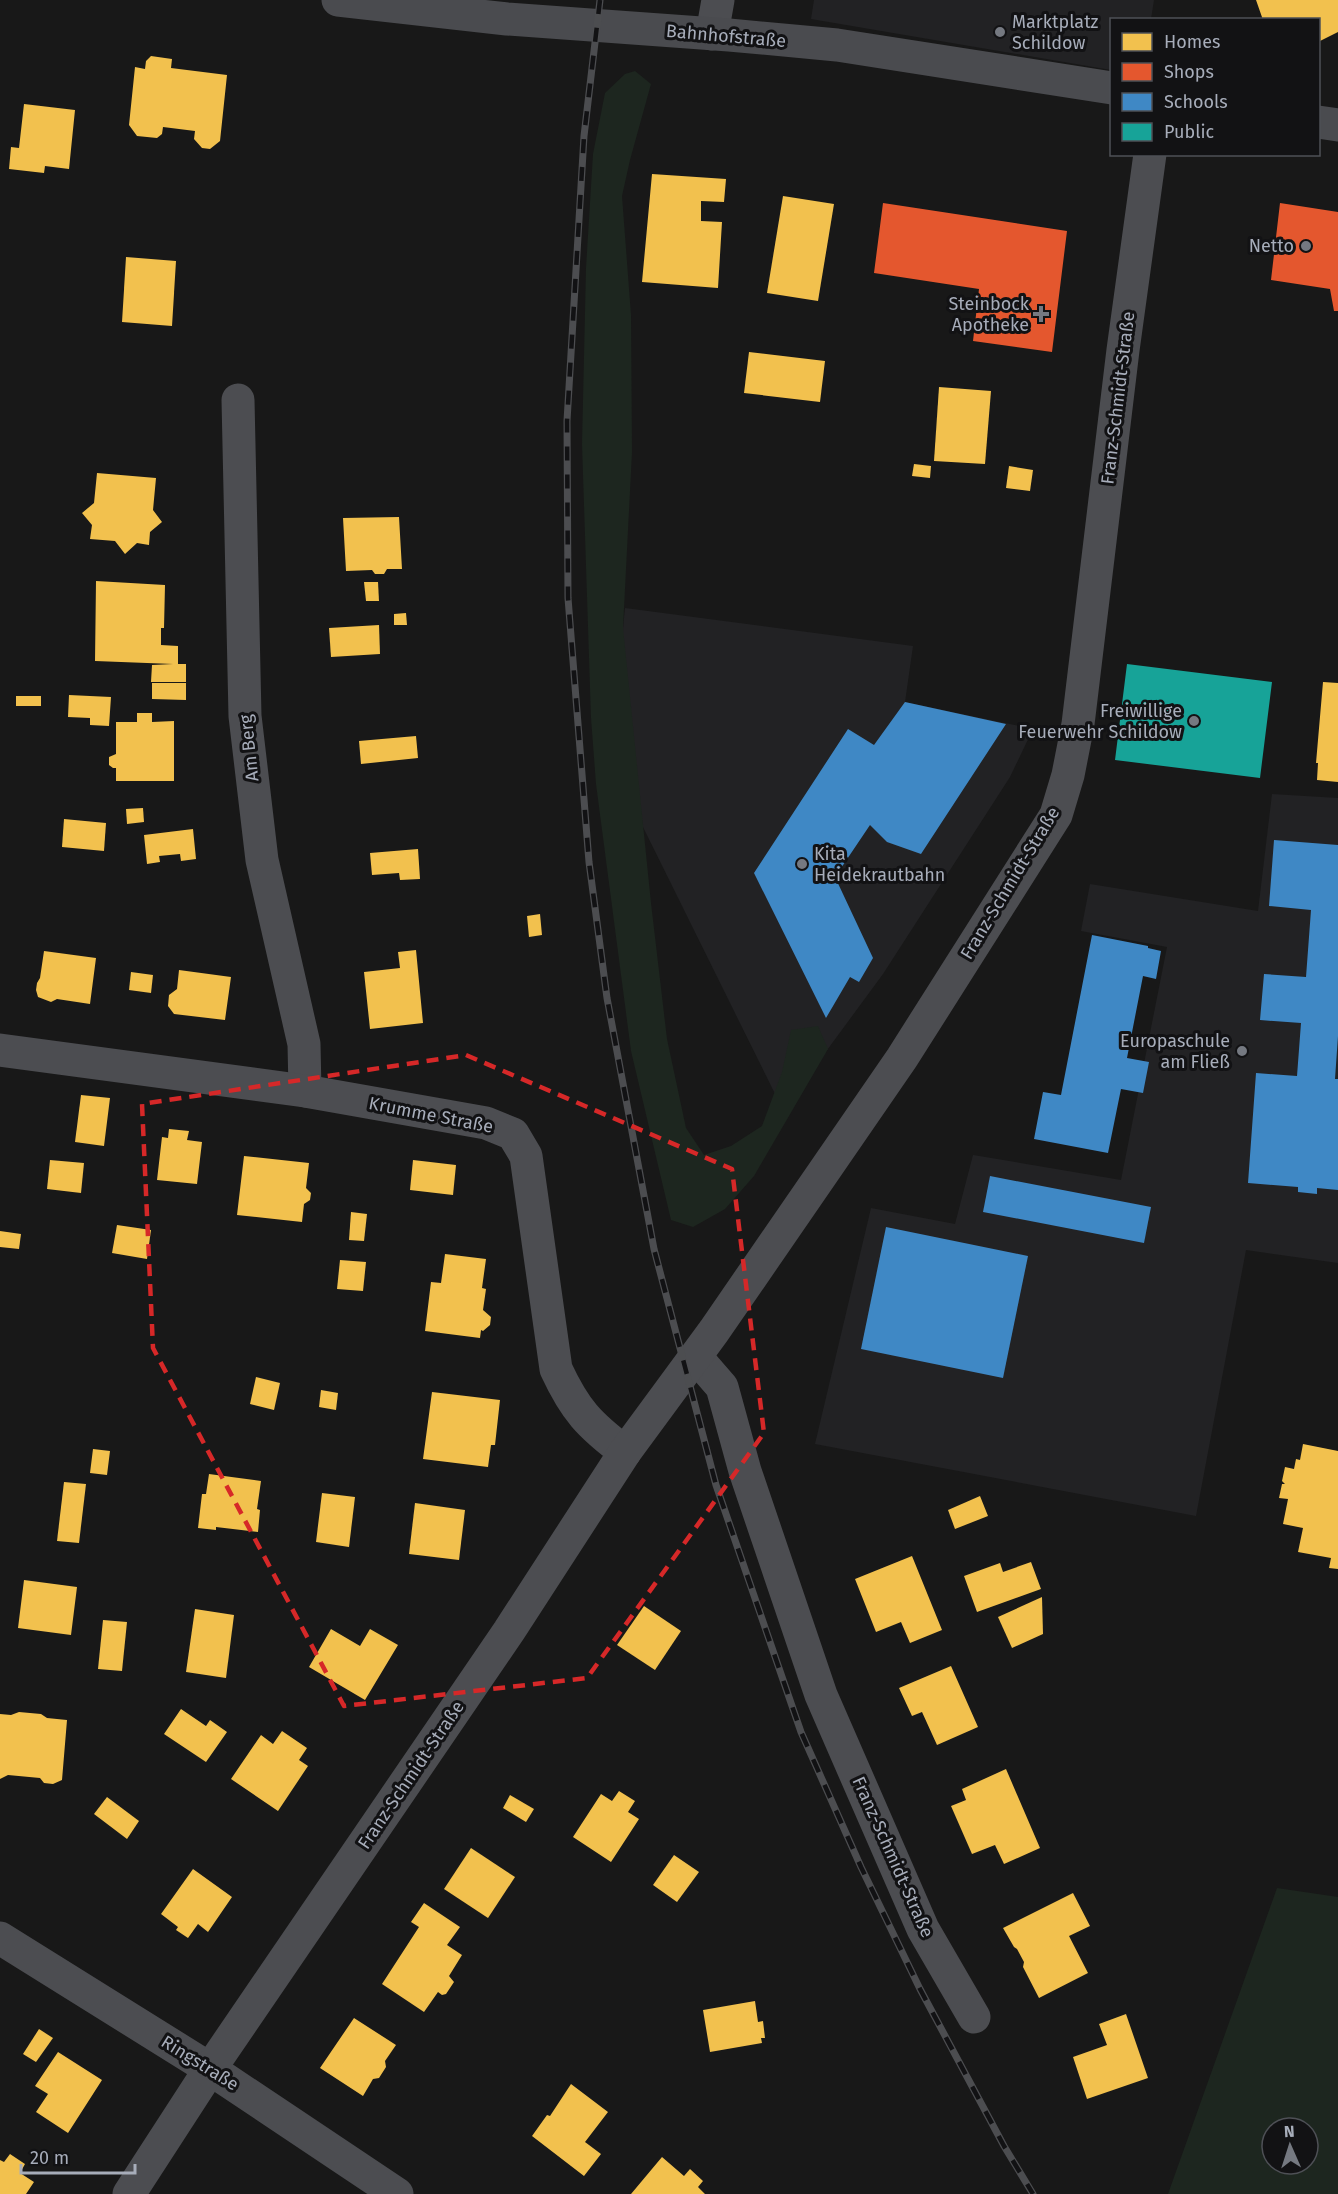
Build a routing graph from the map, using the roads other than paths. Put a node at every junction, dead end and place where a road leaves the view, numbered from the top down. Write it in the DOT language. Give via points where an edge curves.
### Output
graph roads {
  1 [pos="339,0"];
  2 [pos="718,0"];
  3 [pos="712,34"];
  4 [pos="1110,88"];
  5 [pos="1320,122"];
  6 [pos="1338,125"];
  7 [pos="1149,156"];
  8 [pos="238,400"];
  9 [pos="0,1050"];
  10 [pos="305,1091"];
  11 [pos="696,1357"];
  12 [pos="625,1452"];
  13 [pos="0,1938"];
  14 [pos="974,2017"];
  15 [pos="210,2069"];
  16 [pos="129,2194"];
  17 [pos="397,2194"];
  1 -- 3 [label="street, Bahnhofstraße" via="507,19"];
  2 -- 3 [label="street"];
  3 -- 4 [label="street, Bahnhofstraße" via="837,45"];
  5 -- 6 [label="street"];
  7 -- 11 [label="street, Franz-Schmidt-Straße" via="1078,724 1056,815 902,1058"];
  8 -- 10 [label="street, Am Berg" via="245,716 262,860 303,1044"];
  9 -- 10 [label="street, Krumme Straße"];
  10 -- 12 [label="street, Krumme Straße" via="486,1123 513,1134 526,1156 556,1368 570,1398 596,1430"];
  11 -- 12 [label="street, Franz-Schmidt-Straße"];
  11 -- 14 [label="street, Franz-Schmidt-Straße" via="722,1387 745,1471 821,1695 923,1929"];
  12 -- 15 [label="street, Franz-Schmidt-Straße" via="509,1631"];
  13 -- 15 [label="street, Ringstraße"];
  15 -- 16 [label="street, Franz-Schmidt-Straße"];
  15 -- 17 [label="street, Ringstraße"];
}
